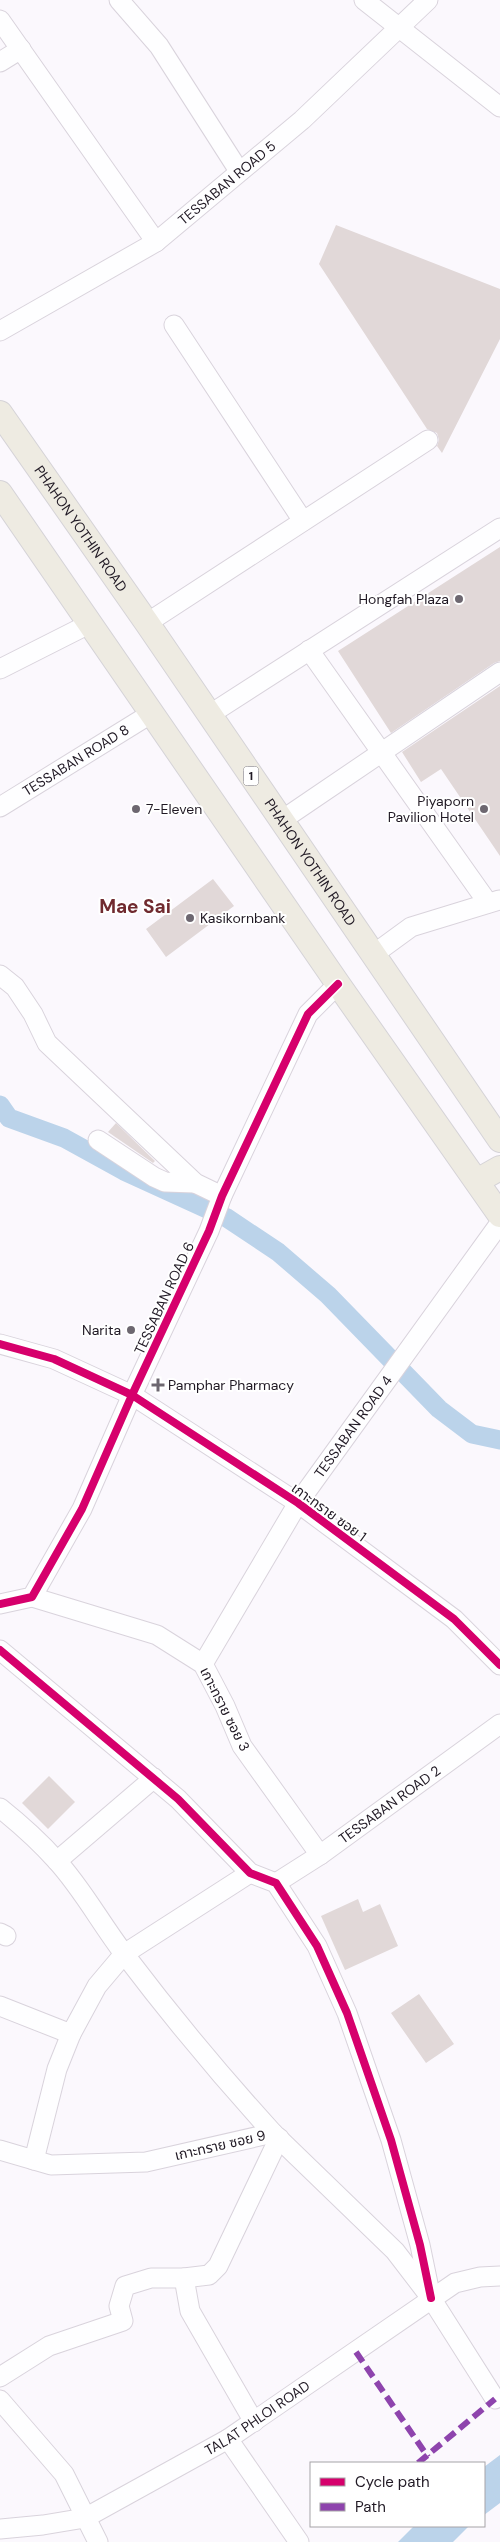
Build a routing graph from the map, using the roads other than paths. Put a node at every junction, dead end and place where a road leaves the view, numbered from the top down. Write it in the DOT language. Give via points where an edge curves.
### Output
graph roads {
  1 [pos="120,0"];
  2 [pos="364,0"];
  3 [pos="428,0"];
  4 [pos="0,20"];
  5 [pos="399,30"];
  6 [pos="21,49"];
  7 [pos="0,62"];
  8 [pos="500,107"];
  9 [pos="239,171"];
  10 [pos="156,242"];
  11 [pos="174,325"];
  12 [pos="0,331"];
  13 [pos="0,413"];
  14 [pos="428,440"];
  15 [pos="0,493"];
  16 [pos="303,521"];
  17 [pos="500,528"];
  18 [pos="147,623"];
  19 [pos="89,624"];
  20 [pos="309,650"];
  21 [pos="0,669"];
  22 [pos="500,672"];
  23 [pos="152,713"];
  24 [pos="209,715"];
  25 [pos="383,752"];
  26 [pos="0,807"];
  27 [pos="282,820"];
  28 [pos="494,901"];
  29 [pos="374,954"];
  30 [pos="0,975"];
  31 [pos="338,984"];
  32 [pos="98,1140"];
  33 [pos="500,1140"];
  34 [pos="500,1168"];
  35 [pos="477,1182"];
  36 [pos="195,1183"];
  37 [pos="222,1196"];
  38 [pos="500,1215"];
  39 [pos="500,1223"];
  40 [pos="0,1344"];
  41 [pos="132,1394"];
  42 [pos="298,1504"];
  43 [pos="32,1597"];
  44 [pos="0,1604"];
  45 [pos="0,1650"];
  46 [pos="203,1664"];
  47 [pos="500,1665"];
  48 [pos="500,1724"];
  49 [pos="154,1778"];
  50 [pos="0,1808"];
  51 [pos="320,1855"];
  52 [pos="57,1861"];
  53 [pos="250,1873"];
  54 [pos="276,1883"];
  55 [pos="124,1954"];
  56 [pos="0,2006"];
  57 [pos="71,2034"];
  58 [pos="276,2136"];
  59 [pos="0,2150"];
  60 [pos="34,2160"];
  61 [pos="420,2245"];
  62 [pos="395,2251"];
  63 [pos="500,2276"];
  64 [pos="184,2278"];
  65 [pos="431,2298"];
  66 [pos="0,2377"];
  67 [pos="495,2399"];
  68 [pos="0,2400"];
  69 [pos="254,2422"];
  70 [pos="228,2440"];
  71 [pos="85,2518"];
  72 [pos="0,2529"];
  73 [pos="98,2542"];
  74 [pos="299,2542"];
  1 -- 9 [label="street" via="158,46"];
  2 -- 5 [label="street"];
  3 -- 5 [label="street, TESSABAN ROAD 5"];
  4 -- 6 [label="street"];
  5 -- 8 [label="street"];
  5 -- 9 [label="street, TESSABAN ROAD 5" via="302,120"];
  6 -- 7 [label="street"];
  6 -- 10 [label="street"];
  9 -- 10 [label="street, TESSABAN ROAD 5"];
  10 -- 12 [label="street, TESSABAN ROAD 5"];
  11 -- 16 [label="street"];
  13 -- 18 [label="main road, PHAHON YOTHIN ROAD / 1"];
  14 -- 16 [label="street"];
  15 -- 19 [label="main road"];
  16 -- 18 [label="street"];
  17 -- 20 [label="street"];
  18 -- 24 [label="main road, PHAHON YOTHIN ROAD / 1"];
  19 -- 21 [label="street"];
  19 -- 23 [label="main road"];
  20 -- 24 [label="street"];
  20 -- 25 [label="street"];
  22 -- 25 [label="street"];
  23 -- 26 [label="street, TESSABAN ROAD 8"];
  23 -- 31 [label="main road"];
  24 -- 27 [label="main road, PHAHON YOTHIN ROAD / 1"];
  25 -- 27 [label="street"];
  25 -- 28 [label="street"];
  27 -- 29 [label="main road, PHAHON YOTHIN ROAD / 1"];
  28 -- 29 [label="street" via="411,927"];
  29 -- 33 [label="main road, PHAHON YOTHIN ROAD / 1"];
  30 -- 36 [label="street" via="20,994 47,1043"];
  31 -- 35 [label="main road"];
  31 -- 37 [label="street, TESSABAN ROAD 6" via="308,1014"];
  32 -- 36 [label="street" via="154,1178 165,1182"];
  34 -- 35 [label="main road"];
  35 -- 38 [label="main road"];
  36 -- 37 [label="street"];
  37 -- 41 [label="street, TESSABAN ROAD 6" via="209,1231"];
  39 -- 42 [label="street, TESSABAN ROAD 4"];
  40 -- 41 [label="street, เกาะทราย ซอย 1" via="54,1359"];
  41 -- 42 [label="street, เกาะทราย ซอย 1"];
  41 -- 43 [label="street, TESSABAN ROAD 6" via="82,1509"];
  42 -- 46 [label="street, TESSABAN ROAD 4"];
  42 -- 47 [label="street, เกาะทราย ซอย 1" via="454,1619"];
  43 -- 44 [label="street"];
  43 -- 46 [label="street, เกาะทราย ซอย 3" via="157,1635"];
  45 -- 49 [label="street"];
  46 -- 51 [label="street, เกาะทราย ซอย 3" via="226,1706 242,1746"];
  48 -- 51 [label="street, TESSABAN ROAD 2"];
  49 -- 52 [label="street"];
  49 -- 53 [label="street"];
  50 -- 52 [label="street"];
  51 -- 54 [label="street, TESSABAN ROAD 2"];
  52 -- 55 [label="street"];
  53 -- 54 [label="street"];
  53 -- 55 [label="street"];
  54 -- 61 [label="street" via="317,1946 347,2013 391,2140"];
  55 -- 57 [label="street" via="97,1986"];
  55 -- 58 [label="street" via="224,2079"];
  56 -- 57 [label="street"];
  57 -- 60 [label="street" via="57,2069"];
  58 -- 60 [label="street, เกาะทราย ซอย 9" via="146,2162 51,2165"];
  58 -- 62 [label="street, เกาะทราย ซอย 9"];
  58 -- 64 [label="street" via="218,2266 209,2275"];
  59 -- 60 [label="street, เกาะทราย ซอย 9"];
  61 -- 62 [label="street"];
  61 -- 65 [label="street"];
  62 -- 65 [label="street, เกาะทราย ซอย 9"];
  63 -- 65 [label="street, TALAT PHLOI ROAD" via="455,2283"];
  64 -- 66 [label="street" via="151,2278 124,2286 119,2306 123,2321 49,2346"];
  64 -- 69 [label="street" via="190,2311"];
  65 -- 67 [label="street, เกาะทราย ซอย 9"];
  65 -- 69 [label="street, TALAT PHLOI ROAD"];
  68 -- 71 [label="street" via="64,2474"];
  69 -- 70 [label="street, TALAT PHLOI ROAD"];
  70 -- 71 [label="street, TALAT PHLOI ROAD"];
  70 -- 74 [label="street"];
  71 -- 72 [label="street, TALAT PHLOI ROAD"];
  71 -- 73 [label="street"];
}
